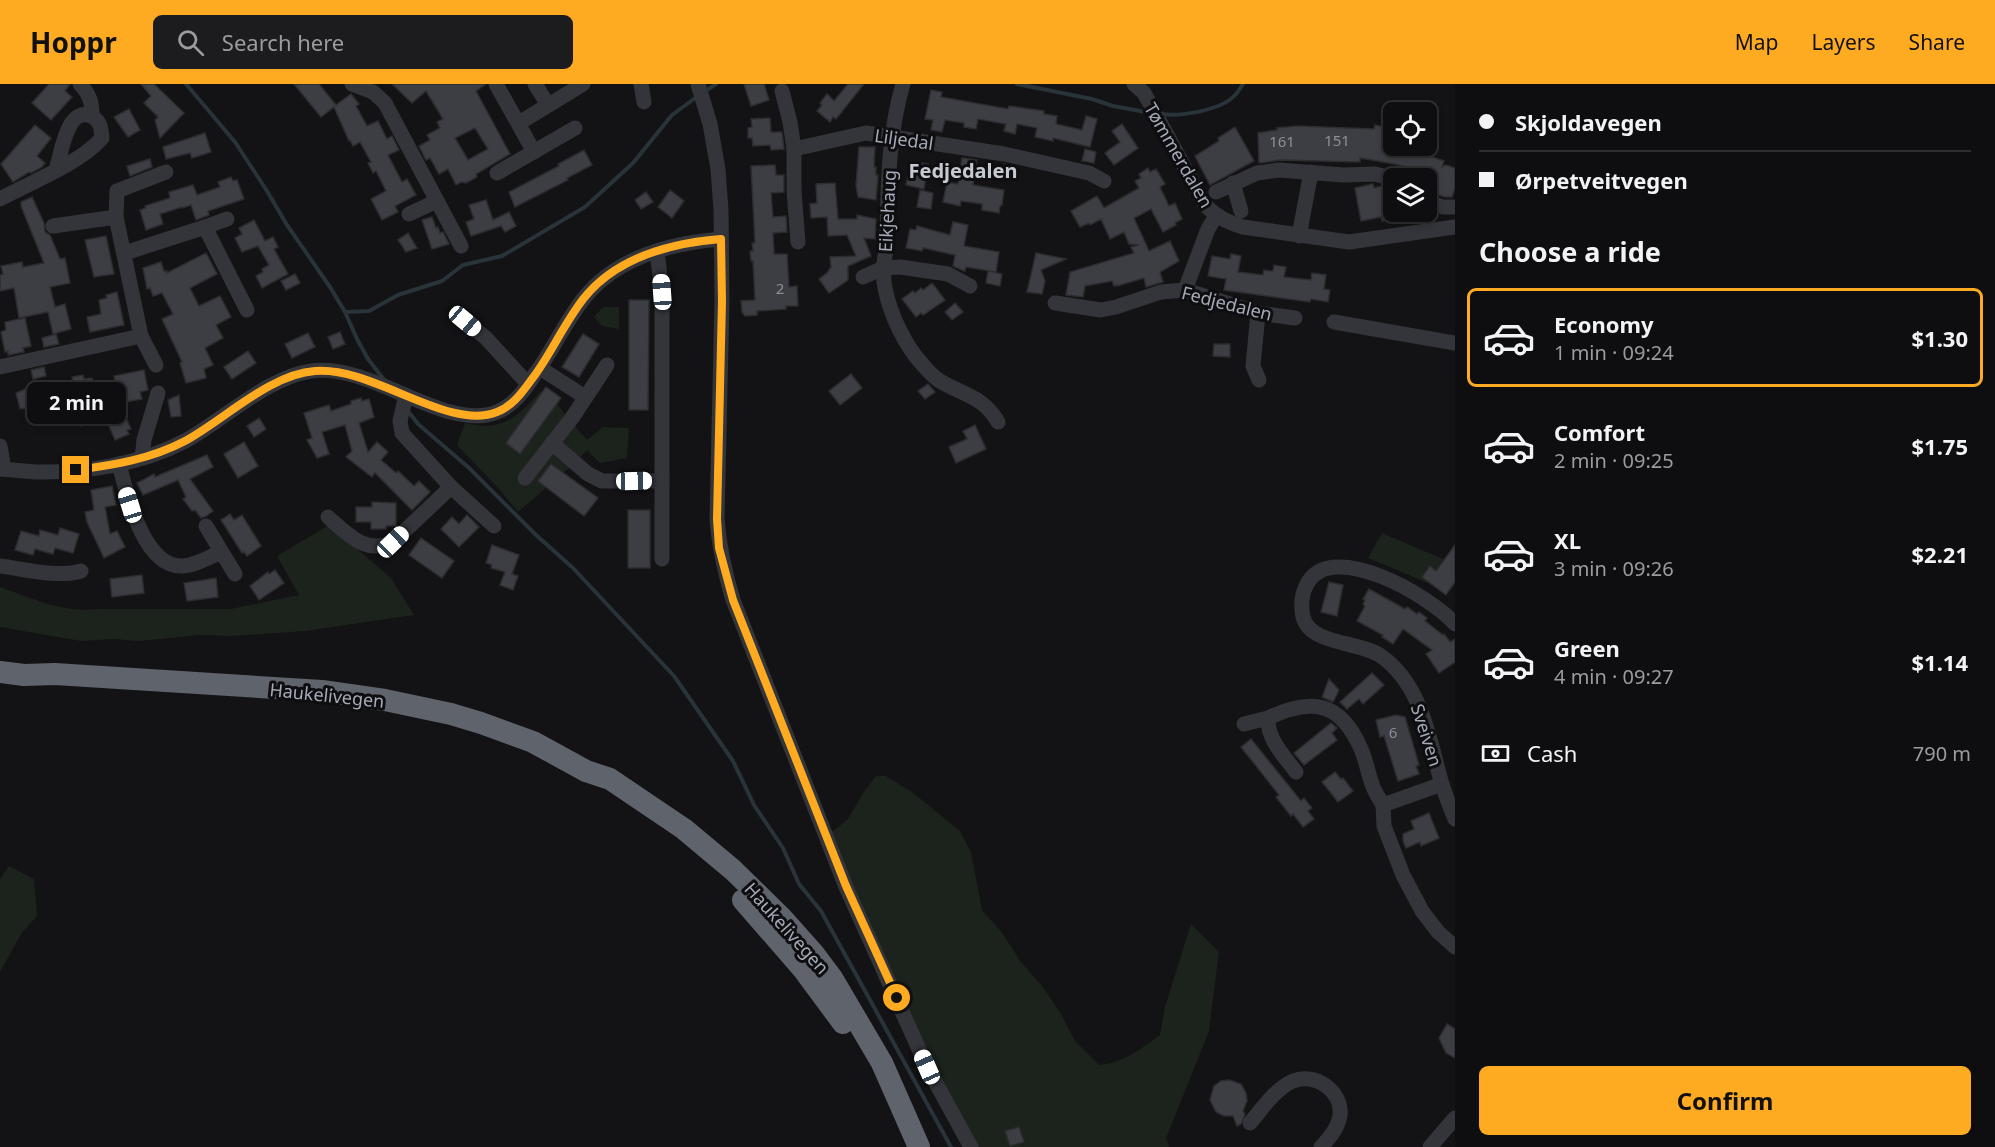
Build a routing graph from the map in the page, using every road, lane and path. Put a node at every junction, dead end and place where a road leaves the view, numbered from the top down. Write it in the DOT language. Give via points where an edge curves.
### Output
graph roads {
  1 [pos="80,84"];
  2 [pos="352,84"];
  3 [pos="496,84"];
  4 [pos="535,84"];
  5 [pos="583,84"];
  6 [pos="641,84"];
  7 [pos="698,84"];
  8 [pos="903,84"];
  9 [pos="1134,84"];
  10 [pos="782,91"];
  11 [pos="644,102"];
  12 [pos="548,105"];
  13 [pos="92,116"];
  14 [pos="519,123"];
  15 [pos="576,128"];
  16 [pos="891,137"];
  17 [pos="794,149"];
  18 [pos="534,152"];
  19 [pos="56,170"];
  20 [pos="166,171"];
  21 [pos="1311,172"];
  22 [pos="497,173"];
  23 [pos="1383,176"];
  24 [pos="1104,182"];
  25 [pos="1233,183"];
  26 [pos="1216,192"];
  27 [pos="0,199"];
  28 [pos="437,201"];
  29 [pos="1437,206"];
  30 [pos="1455,207"];
  31 [pos="1241,211"];
  32 [pos="409,214"];
  33 [pos="1216,216"];
  34 [pos="116,217"];
  35 [pos="227,219"];
  36 [pos="53,226"];
  37 [pos="205,227"];
  38 [pos="1455,227"];
  39 [pos="1299,236"];
  40 [pos="721,239"];
  41 [pos="798,242"];
  42 [pos="461,246"];
  43 [pos="657,251"];
  44 [pos="125,253"];
  45 [pos="883,268"];
  46 [pos="863,277"];
  47 [pos="970,286"];
  48 [pos="1185,290"];
  49 [pos="1055,303"];
  50 [pos="247,310"];
  51 [pos="1258,313"];
  52 [pos="1295,318"];
  53 [pos="465,321"];
  54 [pos="1334,322"];
  55 [pos="141,336"];
  56 [pos="1455,343"];
  57 [pos="156,365"];
  58 [pos="607,365"];
  59 [pos="0,367"];
  60 [pos="540,368"];
  61 [pos="1259,380"];
  62 [pos="528,384"];
  63 [pos="158,393"];
  64 [pos="406,395"];
  65 [pos="585,397"];
  66 [pos="998,422"];
  67 [pos="552,443"];
  68 [pos="0,446"];
  69 [pos="142,458"];
  70 [pos="119,464"];
  71 [pos="2,469"];
  72 [pos="525,478"];
  73 [pos="662,481"];
  74 [pos="451,487"];
  75 [pos="328,517"];
  76 [pos="206,526"];
  77 [pos="494,526"];
  78 [pos="221,552"];
  79 [pos="662,559"];
  80 [pos="0,566"];
  81 [pos="81,571"];
  82 [pos="235,574"];
  83 [pos="1452,616"];
  84 [pos="0,661"];
  85 [pos="0,672"];
  86 [pos="55,674"];
  87 [pos="1268,718"];
  88 [pos="1244,724"];
  89 [pos="586,771"];
  90 [pos="1296,772"];
  91 [pos="1442,784"];
  92 [pos="1383,805"];
  93 [pos="1455,819"];
  94 [pos="1455,947"];
  95 [pos="1455,1118"];
  96 [pos="1250,1123"];
  97 [pos="912,1147"];
  98 [pos="919,1147"];
  99 [pos="970,1147"];
  100 [pos="1321,1147"];
  101 [pos="1430,1147"];
  1 -- 13 [label="street" via="92,102"];
  2 -- 28 [label="street" via="373,92 385,103"];
  3 -- 14 [label="street"];
  4 -- 12 [label="street"];
  5 -- 12 [label="street"];
  6 -- 11 [label="street"];
  7 -- 40 [label="street" via="718,169"];
  8 -- 16 [label="street, Eikjehaug"];
  9 -- 33 [label="street, Tømmerdalen" via="1144,93 1195,188"];
  10 -- 17 [label="street"];
  12 -- 14 [label="street"];
  13 -- 19 [label="street" via="80,115 67,128"];
  13 -- 19 [label="street" via="100,124 102,138 93,148"];
  14 -- 18 [label="street"];
  15 -- 18 [label="street"];
  16 -- 17 [label="street, Liljedal" via="866,134"];
  16 -- 24 [label="street, Liljedal" via="1036,160 1089,173"];
  16 -- 45 [label="street, Eikjehaug"];
  17 -- 41 [label="street"];
  18 -- 22 [label="street"];
  19 -- 27 [label="street"];
  20 -- 34 [label="street" via="117,190"];
  21 -- 23 [label="street, Tømmerdalen"];
  21 -- 25 [label="street, Tømmerdalen" via="1267,171"];
  21 -- 39 [label="street"];
  25 -- 26 [label="street, Tømmerdalen"];
  25 -- 31 [label="street, Tømmerdalen"];
  28 -- 32 [label="street"];
  28 -- 42 [label="street"];
  29 -- 30 [label="street"];
  33 -- 39 [label="street, Tømmerdalen" via="1243,227"];
  33 -- 48 [label="street"];
  34 -- 36 [label="street"];
  34 -- 44 [label="street"];
  35 -- 37 [label="street"];
  37 -- 44 [label="street"];
  37 -- 50 [label="street"];
  38 -- 39 [label="street, Tømmerdalen" via="1349,242"];
  40 -- 43 [label="street"];
  40 -- 99 [label="street" via="717,519 719,548 733,600 846,886 927,1067"];
  43 -- 60 [label="street" via="630,261 591,291"];
  43 -- 73 [label="street" via="662,292"];
  44 -- 55 [label="street"];
  45 -- 46 [label="street"];
  45 -- 47 [label="street" via="926,269 948,274"];
  45 -- 66 [label="street, Eikjehaug" via="892,311 921,363 938,380 980,401"];
  48 -- 49 [label="street, Fedjedalen" via="1161,292 1101,310"];
  48 -- 51 [label="street, Fedjedalen"];
  51 -- 52 [label="street, Fedjedalen"];
  51 -- 61 [label="street" via="1253,366"];
  53 -- 62 [label="street"];
  54 -- 56 [label="street"];
  55 -- 57 [label="street"];
  55 -- 59 [label="street"];
  58 -- 65 [label="street"];
  60 -- 62 [label="street"];
  60 -- 65 [label="street"];
  62 -- 64 [label="street" via="506,408 477,416"];
  63 -- 69 [label="street"];
  64 -- 69 [label="street" via="348,373 328,370 294,375 185,441"];
  64 -- 74 [label="street" via="400,421 402,433"];
  65 -- 67 [label="street"];
  67 -- 72 [label="street"];
  67 -- 73 [label="street" via="602,481"];
  68 -- 71 [label="street"];
  69 -- 70 [label="street"];
  70 -- 71 [label="street" via="38,472"];
  70 -- 78 [label="street" via="139,526 162,561 172,566 192,565"];
  73 -- 79 [label="street"];
  74 -- 75 [label="street" via="387,545 369,546 350,537"];
  74 -- 77 [label="street"];
  76 -- 78 [label="street"];
  78 -- 82 [label="street"];
  80 -- 81 [label="street" via="65,574"];
  83 -- 91 [label="street, Sveiven" via="1385,578 1345,567 1332,567 1310,578 1303,593 1302,609 1308,629 1317,636 1380,655 1413,693"];
  84 -- 86 [label="highway, Haukelivegen"];
  85 -- 86 [label="highway, Haukelivegen"];
  86 -- 89 [label="highway, Haukelivegen" via="322,691 386,700 481,723 533,742"];
  87 -- 88 [label="street"];
  87 -- 90 [label="street" via="1273,740"];
  87 -- 92 [label="street" via="1299,707 1329,708 1340,715 1352,730"];
  89 -- 97 [label="highway, Haukelivegen" via="677,837 769,928 852,1037"];
  89 -- 98 [label="highway, Haukelivegen" via="610,779 684,829 733,870 795,933 832,978 882,1063"];
  91 -- 92 [label="street"];
  91 -- 93 [label="street, Sveiven"];
  92 -- 94 [label="street" via="1384,826 1403,875 1422,911"];
  95 -- 101 [label="street"];
  96 -- 100 [label="street" via="1290,1083 1306,1078 1318,1080 1332,1091 1340,1109 1333,1133"];
}
